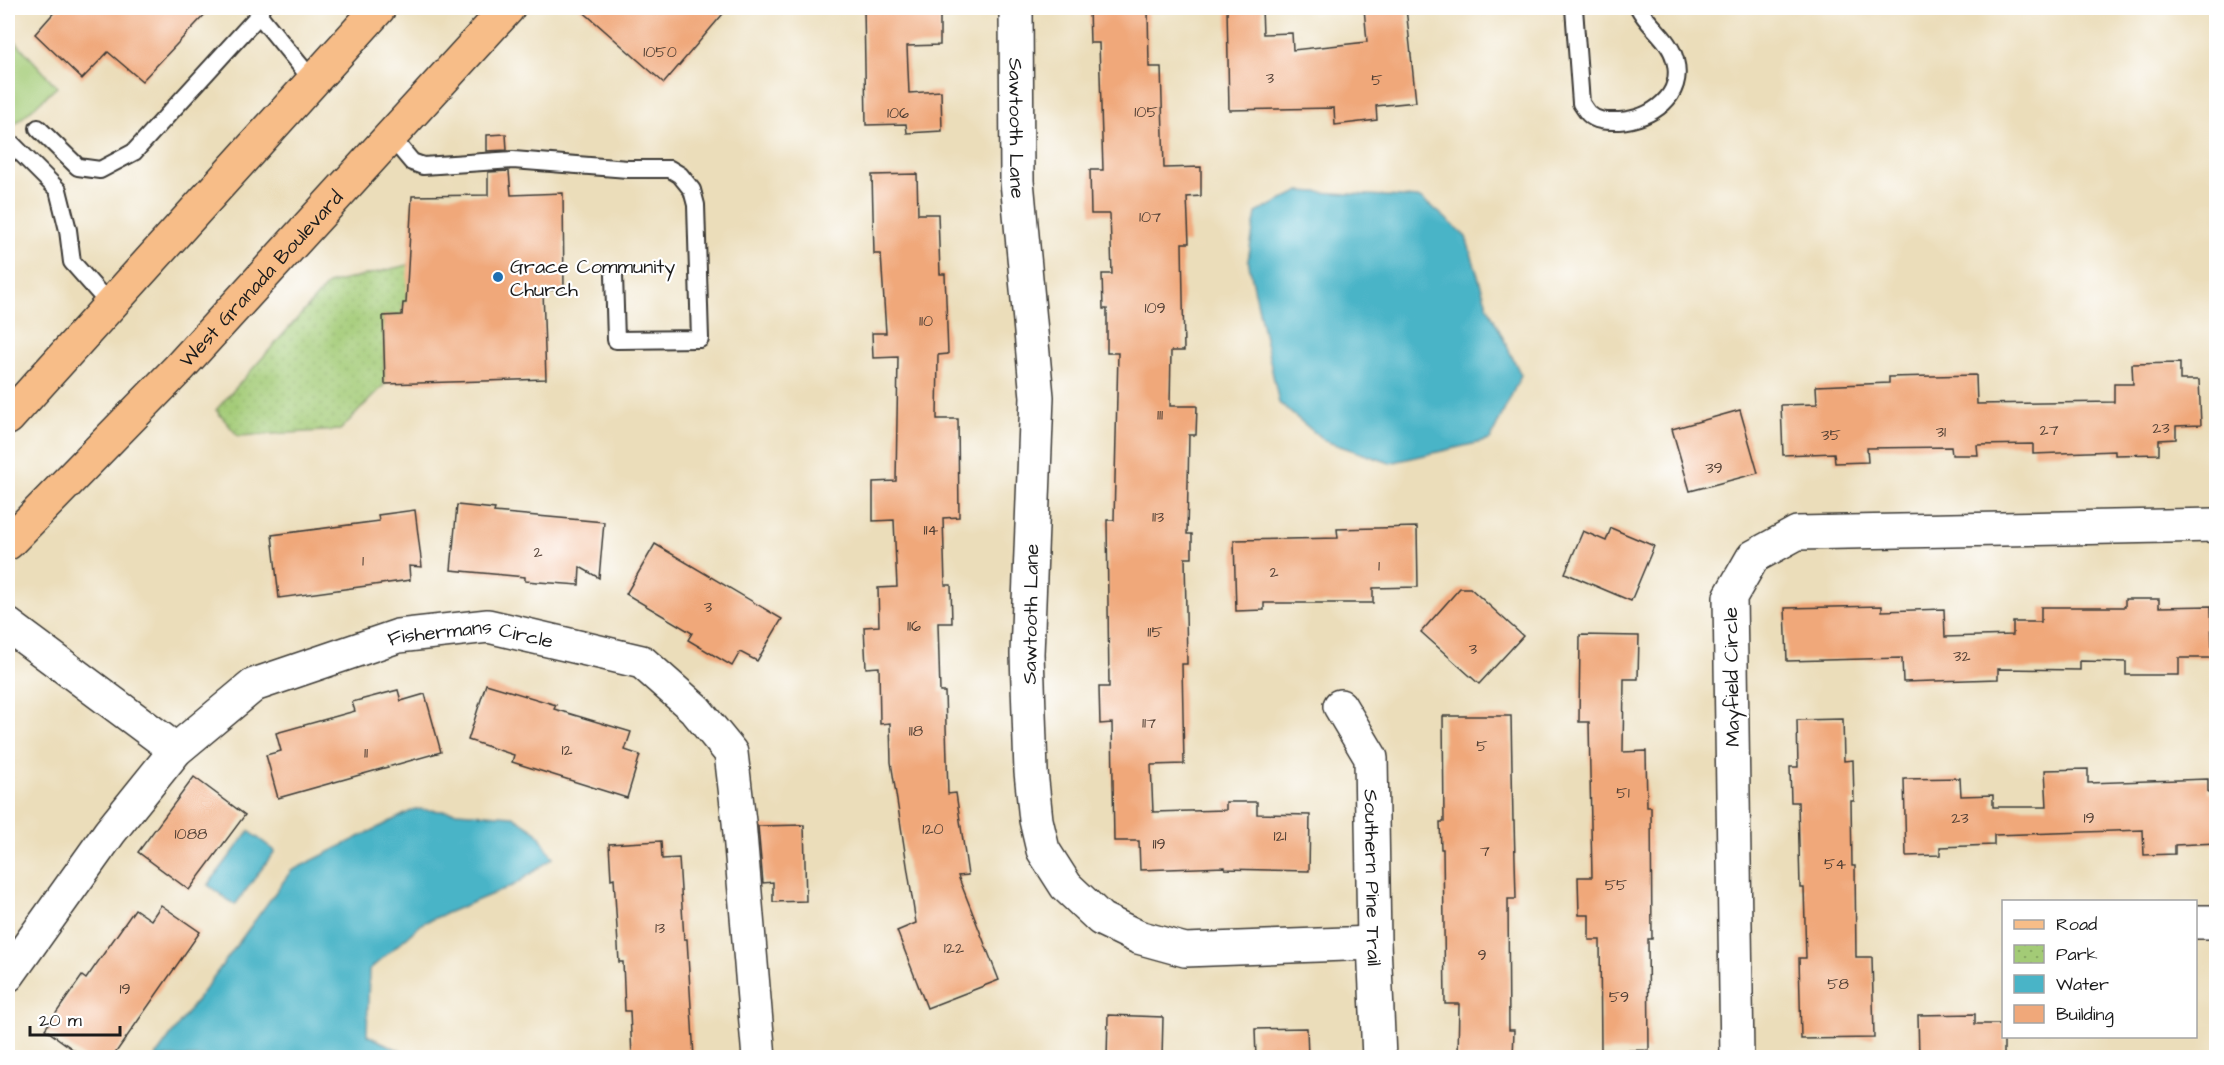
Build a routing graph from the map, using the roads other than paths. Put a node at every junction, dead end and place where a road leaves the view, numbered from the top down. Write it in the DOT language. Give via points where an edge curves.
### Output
graph roads {
  1 [pos="379,8"];
  2 [pos="508,8"];
  3 [pos="1016,8"];
  4 [pos="1575,8"];
  5 [pos="1639,8"];
  6 [pos="260,11"];
  7 [pos="313,81"];
  8 [pos="38,128"];
  9 [pos="391,137"];
  10 [pos="8,140"];
  11 [pos="614,275"];
  12 [pos="110,305"];
  13 [pos="8,418"];
  14 [pos="2217,525"];
  15 [pos="8,543"];
  16 [pos="8,625"];
  17 [pos="1340,706"];
  18 [pos="176,750"];
  19 [pos="2197,922"];
  20 [pos="2217,922"];
  21 [pos="1374,943"];
  22 [pos="8,975"];
  23 [pos="759,1058"];
  24 [pos="1379,1058"];
  25 [pos="1737,1058"];
  1 -- 7 [label="main road"];
  2 -- 9 [label="main road, West Granada Boulevard"];
  3 -- 21 [label="street, Sawtooth Lane" via="1017,181 1037,397 1027,654 1032,784 1043,850 1066,886 1101,919 1138,937 1185,950"];
  4 -- 5 [label="lane" via="1581,102 1590,115 1604,122 1634,120 1655,111 1669,97 1677,78 1675,59 1668,45"];
  6 -- 7 [label="lane"];
  6 -- 8 [label="lane" via="134,152 100,170 78,167"];
  7 -- 12 [label="main road"];
  9 -- 11 [label="lane" via="412,162 423,166 513,160 670,169 680,175 692,190 696,205 700,339 616,340"];
  9 -- 15 [label="main road, West Granada Boulevard" via="179,368"];
  10 -- 12 [label="lane" via="58,190 72,262"];
  12 -- 13 [label="main road"];
  14 -- 25 [label="street, Mayfield Circle" via="1797,533 1753,557 1730,597"];
  16 -- 18 [label="street"];
  17 -- 21 [label="street, Southern Pine Trail" via="1371,758"];
  18 -- 22 [label="street, Fishermans Circle" via="110,832"];
  18 -- 23 [label="street, Fishermans Circle" via="254,685 398,636 488,626 642,662 695,709 731,753"];
  19 -- 20 [label="street"];
  21 -- 24 [label="street, Southern Pine Trail"];
}
